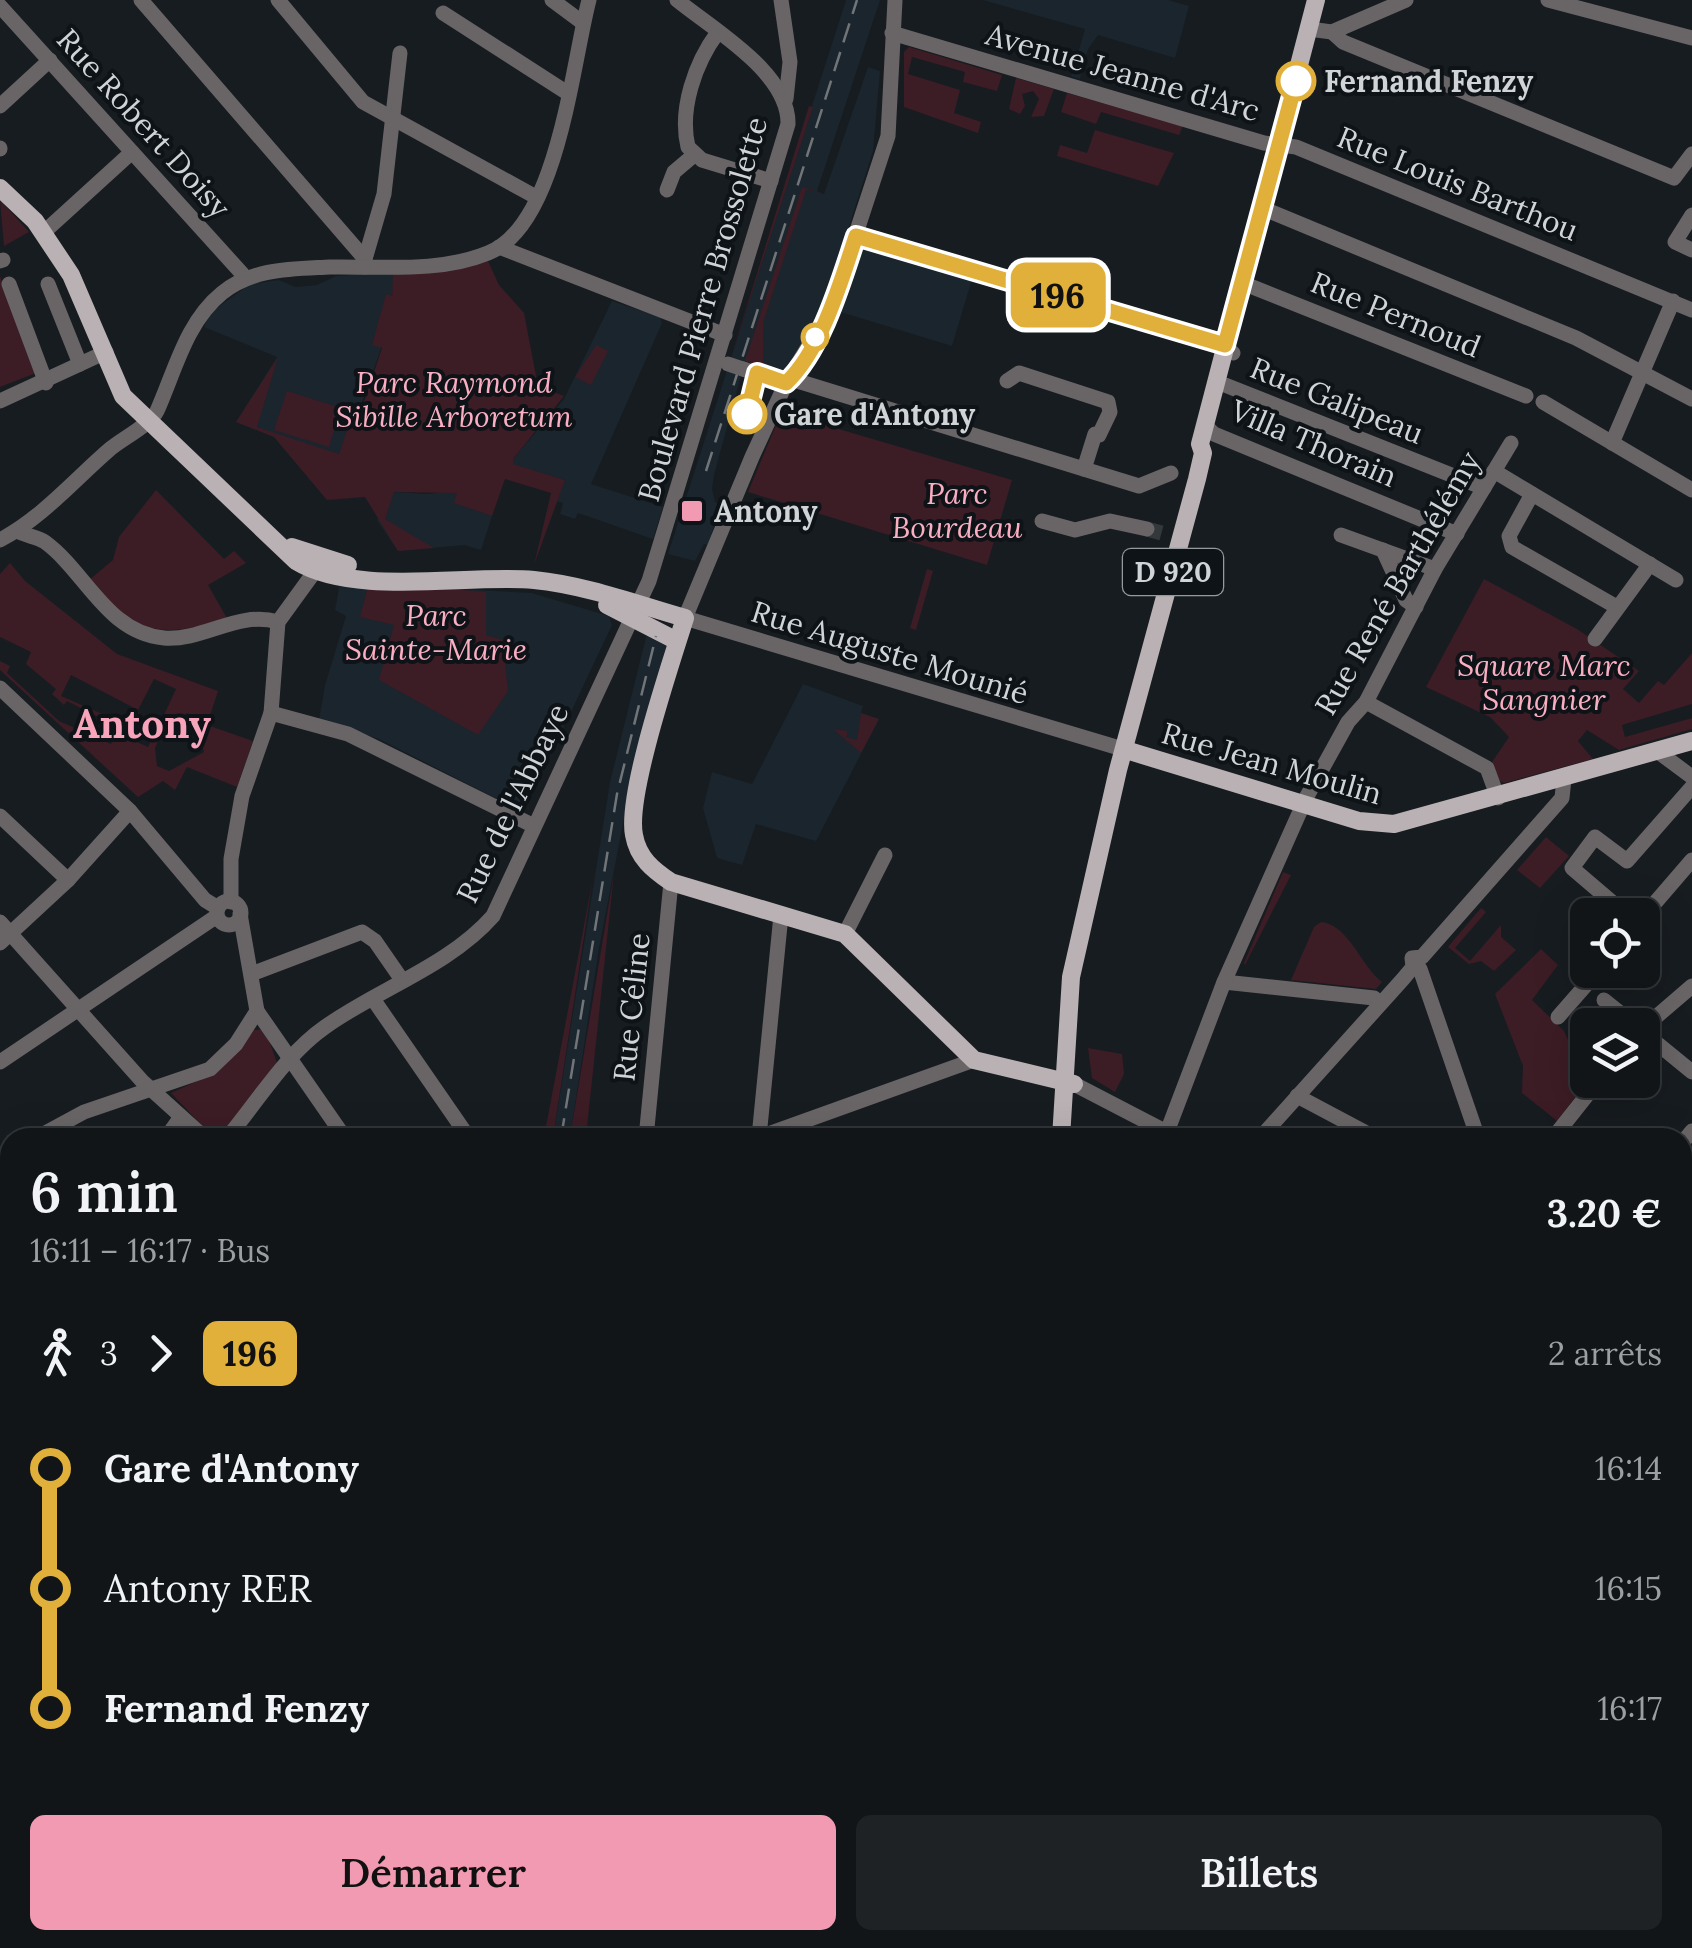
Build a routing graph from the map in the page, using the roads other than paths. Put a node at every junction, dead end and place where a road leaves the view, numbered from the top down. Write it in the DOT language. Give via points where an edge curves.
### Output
graph roads {
  1 [pos="142,0"];
  2 [pos="278,0"];
  3 [pos="552,0"];
  4 [pos="590,0"];
  5 [pos="678,0"];
  6 [pos="781,0"];
  7 [pos="895,0"];
  8 [pos="1316,0"];
  9 [pos="1406,0"];
  10 [pos="1548,0"];
  11 [pos="0,6"];
  12 [pos="442,12"];
  13 [pos="583,23"];
  14 [pos="1309,29"];
  15 [pos="718,32"];
  16 [pos="1332,32"];
  17 [pos="892,33"];
  18 [pos="1692,38"];
  19 [pos="400,53"];
  20 [pos="50,60"];
  21 [pos="569,94"];
  22 [pos="786,99"];
  23 [pos="0,106"];
  24 [pos="393,120"];
  25 [pos="1280,143"];
  26 [pos="132,152"];
  27 [pos="694,154"];
  28 [pos="1692,154"];
  29 [pos="772,182"];
  30 [pos="0,188"];
  31 [pos="667,190"];
  32 [pos="536,198"];
  33 [pos="1264,210"];
  34 [pos="1692,214"];
  35 [pos="43,233"];
  36 [pos="856,236"];
  37 [pos="499,247"];
  38 [pos="1692,250"];
  39 [pos="365,263"];
  40 [pos="246,278"];
  41 [pos="9,284"];
  42 [pos="48,284"];
  43 [pos="1245,284"];
  44 [pos="1673,302"];
  45 [pos="1692,310"];
  46 [pos="725,335"];
  47 [pos="1229,349"];
  48 [pos="106,352"];
  49 [pos="80,364"];
  50 [pos="729,365"];
  51 [pos="1643,373"];
  52 [pos="789,381"];
  53 [pos="1007,381"];
  54 [pos="46,382"];
  55 [pos="1225,385"];
  56 [pos="1526,396"];
  57 [pos="1692,399"];
  58 [pos="0,401"];
  59 [pos="1543,402"];
  60 [pos="152,410"];
  61 [pos="1210,430"];
  62 [pos="1511,442"];
  63 [pos="1612,443"];
  64 [pos="1084,469"];
  65 [pos="1494,471"];
  66 [pos="1183,476"];
  67 [pos="1484,488"];
  68 [pos="1692,490"];
  69 [pos="1532,494"];
  70 [pos="1042,521"];
  71 [pos="1146,529"];
  72 [pos="17,531"];
  73 [pos="1341,534"];
  74 [pos="1457,534"];
  75 [pos="0,540"];
  76 [pos="1383,550"];
  77 [pos="1650,564"];
  78 [pos="321,566"];
  79 [pos="1436,569"];
  80 [pos="1676,580"];
  81 [pos="1615,606"];
  82 [pos="1416,607"];
  83 [pos="635,611"];
  84 [pos="685,618"];
  85 [pos="278,622"];
  86 [pos="1595,639"];
  87 [pos="677,642"];
  88 [pos="0,688"];
  89 [pos="1366,702"];
  90 [pos="271,714"];
  91 [pos="1692,741"];
  92 [pos="1126,750"];
  93 [pos="1656,752"];
  94 [pos="1692,777"];
  95 [pos="1564,780"];
  96 [pos="1539,786"];
  97 [pos="1692,787"];
  98 [pos="1498,798"];
  99 [pos="1305,805"];
  100 [pos="130,811"];
  101 [pos="0,816"];
  102 [pos="1534,824"];
  103 [pos="534,826"];
  104 [pos="885,855"];
  105 [pos="1692,860"];
  106 [pos="68,880"];
  107 [pos="670,882"];
  108 [pos="1607,898"];
  109 [pos="1659,898"];
  110 [pos="227,913"];
  111 [pos="780,915"];
  112 [pos="4,933"];
  113 [pos="845,934"];
  114 [pos="1418,964"];
  115 [pos="252,965"];
  116 [pos="402,980"];
  117 [pos="1224,982"];
  118 [pos="1692,986"];
  119 [pos="1583,988"];
  120 [pos="373,999"];
  121 [pos="1604,1000"];
  122 [pos="1380,1003"];
  123 [pos="1614,1008"];
  124 [pos="78,1010"];
  125 [pos="258,1011"];
  126 [pos="1660,1014"];
  127 [pos="1558,1017"];
  128 [pos="1660,1045"];
  129 [pos="290,1059"];
  130 [pos="974,1060"];
  131 [pos="0,1062"];
  132 [pos="1692,1072"];
  133 [pos="1069,1082"];
  134 [pos="153,1092"];
  135 [pos="1297,1096"];
  136 [pos="1585,1098"];
  137 [pos="180,1118"];
  138 [pos="54,1128"];
  139 [pos="173,1128"];
  140 [pos="193,1128"];
  141 [pos="235,1128"];
  142 [pos="338,1128"];
  143 [pos="462,1128"];
  144 [pos="647,1128"];
  145 [pos="759,1128"];
  146 [pos="783,1128"];
  147 [pos="1062,1128"];
  148 [pos="1071,1128"];
  149 [pos="1159,1128"];
  150 [pos="1175,1128"];
  151 [pos="1269,1128"];
  152 [pos="1357,1128"];
  153 [pos="1475,1128"];
  154 [pos="1561,1128"];
  1 -- 39 [label="street"];
  2 -- 24 [label="street" via="363,102"];
  3 -- 13 [label="street"];
  4 -- 13 [label="street"];
  5 -- 15 [label="street, Boulevard Pierre Brossolette"];
  6 -- 22 [label="street" via="790,62"];
  7 -- 17 [label="street"];
  8 -- 14 [label="main road, D 920"];
  9 -- 16 [label="street"];
  10 -- 18 [label="street"];
  11 -- 20 [label="street, Rue Robert Doisy"];
  12 -- 21 [label="street"];
  13 -- 21 [label="street"];
  14 -- 16 [label="street"];
  14 -- 25 [label="main road, D 920"];
  15 -- 22 [label="street, Boulevard Pierre Brossolette" via="774,80"];
  15 -- 27 [label="street" via="687,107 686,138"];
  16 -- 28 [label="street" via="1668,176 1682,171"];
  17 -- 25 [label="street, Avenue Jeanne d'Arc"];
  17 -- 36 [label="street" via="888,136"];
  19 -- 24 [label="street"];
  20 -- 23 [label="street"];
  20 -- 26 [label="street, Rue Robert Doisy"];
  21 -- 32 [label="street"];
  22 -- 29 [label="street, Boulevard Pierre Brossolette" via="788,124"];
  24 -- 32 [label="street"];
  24 -- 39 [label="street" via="384,194"];
  25 -- 33 [label="main road, D 920"];
  25 -- 44 [label="street, Rue Louis Barthou"];
  26 -- 35 [label="street"];
  26 -- 40 [label="street, Rue Robert Doisy"];
  27 -- 29 [label="street"];
  27 -- 31 [label="street" via="674,172"];
  29 -- 46 [label="street, Boulevard Pierre Brossolette"];
  30 -- 35 [label="main road"];
  32 -- 37 [label="street"];
  33 -- 43 [label="main road, D 920"];
  33 -- 51 [label="street" via="1576,338"];
  34 -- 38 [label="street" via="1675,242"];
  35 -- 48 [label="main road"];
  36 -- 47 [label="street"];
  36 -- 52 [label="street" via="833,306"];
  37 -- 39 [label="street" via="442,264"];
  37 -- 46 [label="street"];
  39 -- 40 [label="street"];
  40 -- 60 [label="street" via="203,312"];
  41 -- 54 [label="street"];
  42 -- 49 [label="street"];
  43 -- 47 [label="main road, D 920"];
  43 -- 56 [label="street, Rue Pernoud"];
  44 -- 45 [label="street, Rue Louis Barthou"];
  44 -- 51 [label="street"];
  46 -- 50 [label="street, Boulevard Pierre Brossolette"];
  47 -- 55 [label="main road, D 920"];
  47 -- 61 [label="main road, D 920"];
  48 -- 49 [label="street"];
  48 -- 60 [label="main road" via="123,396"];
  49 -- 54 [label="street"];
  50 -- 52 [label="street"];
  50 -- 83 [label="street, Boulevard Pierre Brossolette"];
  51 -- 57 [label="street"];
  51 -- 63 [label="street"];
  52 -- 64 [label="street"];
  52 -- 84 [label="street"];
  53 -- 64 [label="street" via="1019,373 1108,402 1110,412"];
  54 -- 58 [label="street"];
  55 -- 61 [label="main road, D 920"];
  55 -- 67 [label="street, Rue Galipeau"];
  59 -- 63 [label="street"];
  60 -- 72 [label="street"];
  60 -- 78 [label="main road" via="280,548"];
  61 -- 66 [label="main road, D 920" via="1200,444 1203,453"];
  61 -- 74 [label="street, Villa Thorain"];
  62 -- 65 [label="street, Rue René Barthélémy"];
  63 -- 68 [label="street"];
  64 -- 66 [label="street" via="1139,486"];
  65 -- 67 [label="street, Rue René Barthélémy"];
  65 -- 69 [label="street"];
  66 -- 92 [label="main road, D 920"];
  67 -- 74 [label="street, Rue René Barthélémy"];
  69 -- 77 [label="street"];
  69 -- 81 [label="street" via="1509,536 1512,547"];
  70 -- 71 [label="street" via="1075,530 1110,521"];
  72 -- 75 [label="street"];
  72 -- 85 [label="street" via="43,540 114,616 142,633 175,638 252,618"];
  73 -- 76 [label="street"];
  74 -- 79 [label="street, Rue René Barthélémy"];
  76 -- 79 [label="street"];
  76 -- 82 [label="street" via="1406,600"];
  77 -- 80 [label="street"];
  77 -- 81 [label="street"];
  78 -- 83 [label="main road" via="400,582 492,578 570,587"];
  78 -- 85 [label="street"];
  79 -- 82 [label="street, Rue René Barthélémy"];
  81 -- 86 [label="street"];
  82 -- 89 [label="street, Rue René Barthélémy"];
  83 -- 84 [label="main road, Rue Auguste Mounié"];
  83 -- 87 [label="main road"];
  83 -- 103 [label="street, Rue de l'Abbaye"];
  84 -- 87 [label="main road"];
  84 -- 92 [label="street, Rue Auguste Mounié"];
  85 -- 90 [label="street"];
  87 -- 107 [label="main road" via="633,825 645,860"];
  88 -- 100 [label="street"];
  89 -- 98 [label="street" via="1486,768"];
  89 -- 99 [label="street, Rue René Barthélémy" via="1348,722"];
  90 -- 103 [label="street" via="348,734"];
  90 -- 110 [label="street" via="242,796"];
  91 -- 93 [label="main road, Rue Jean Moulin"];
  92 -- 99 [label="main road, Rue Jean Moulin"];
  92 -- 133 [label="main road, D 920" via="1071,977"];
  93 -- 94 [label="street"];
  93 -- 95 [label="main road, Rue Jean Moulin"];
  95 -- 96 [label="main road, Rue Jean Moulin"];
  95 -- 102 [label="street" via="1562,798"];
  96 -- 98 [label="main road, Rue Jean Moulin"];
  96 -- 102 [label="street" via="1542,805"];
  97 -- 108 [label="street" via="1627,861 1594,837 1572,868"];
  98 -- 99 [label="main road, Rue Jean Moulin" via="1394,824"];
  99 -- 117 [label="street, Rue René Barthélémy"];
  100 -- 106 [label="street"];
  100 -- 110 [label="street" via="206,900"];
  101 -- 106 [label="street"];
  102 -- 114 [label="street"];
  103 -- 116 [label="street, Rue de l'Abbaye" via="492,916 467,940"];
  104 -- 113 [label="street"];
  105 -- 109 [label="street"];
  106 -- 112 [label="street"];
  107 -- 111 [label="main road"];
  107 -- 144 [label="street, Rue Céline"];
  110 -- 115 [label="street"];
  110 -- 124 [label="street"];
  111 -- 113 [label="main road"];
  111 -- 145 [label="street"];
  112 -- 124 [label="street"];
  113 -- 130 [label="main road"];
  114 -- 122 [label="street"];
  114 -- 153 [label="street"];
  115 -- 116 [label="street" via="362,932"];
  115 -- 125 [label="street"];
  116 -- 120 [label="street, Rue de l'Abbaye"];
  117 -- 122 [label="street"];
  117 -- 150 [label="street, Rue René Barthélémy"];
  118 -- 126 [label="street"];
  119 -- 127 [label="street"];
  120 -- 129 [label="street, Rue de l'Abbaye" via="325,1027"];
  120 -- 143 [label="street"];
  121 -- 123 [label="street"];
  122 -- 135 [label="street"];
  124 -- 131 [label="street"];
  124 -- 134 [label="street"];
  125 -- 129 [label="street"];
  125 -- 134 [label="street" via="210,1069"];
  128 -- 132 [label="street"];
  129 -- 141 [label="street, Rue de l'Abbaye"];
  129 -- 142 [label="street"];
  130 -- 133 [label="main road"];
  130 -- 146 [label="street"];
  133 -- 147 [label="main road, D 920"];
  133 -- 148 [label="main road, D 920"];
  133 -- 149 [label="street"];
  134 -- 137 [label="street"];
  134 -- 138 [label="street"];
  135 -- 151 [label="street"];
  135 -- 152 [label="street"];
  136 -- 154 [label="street"];
  137 -- 139 [label="street"];
  137 -- 140 [label="street"];
}
